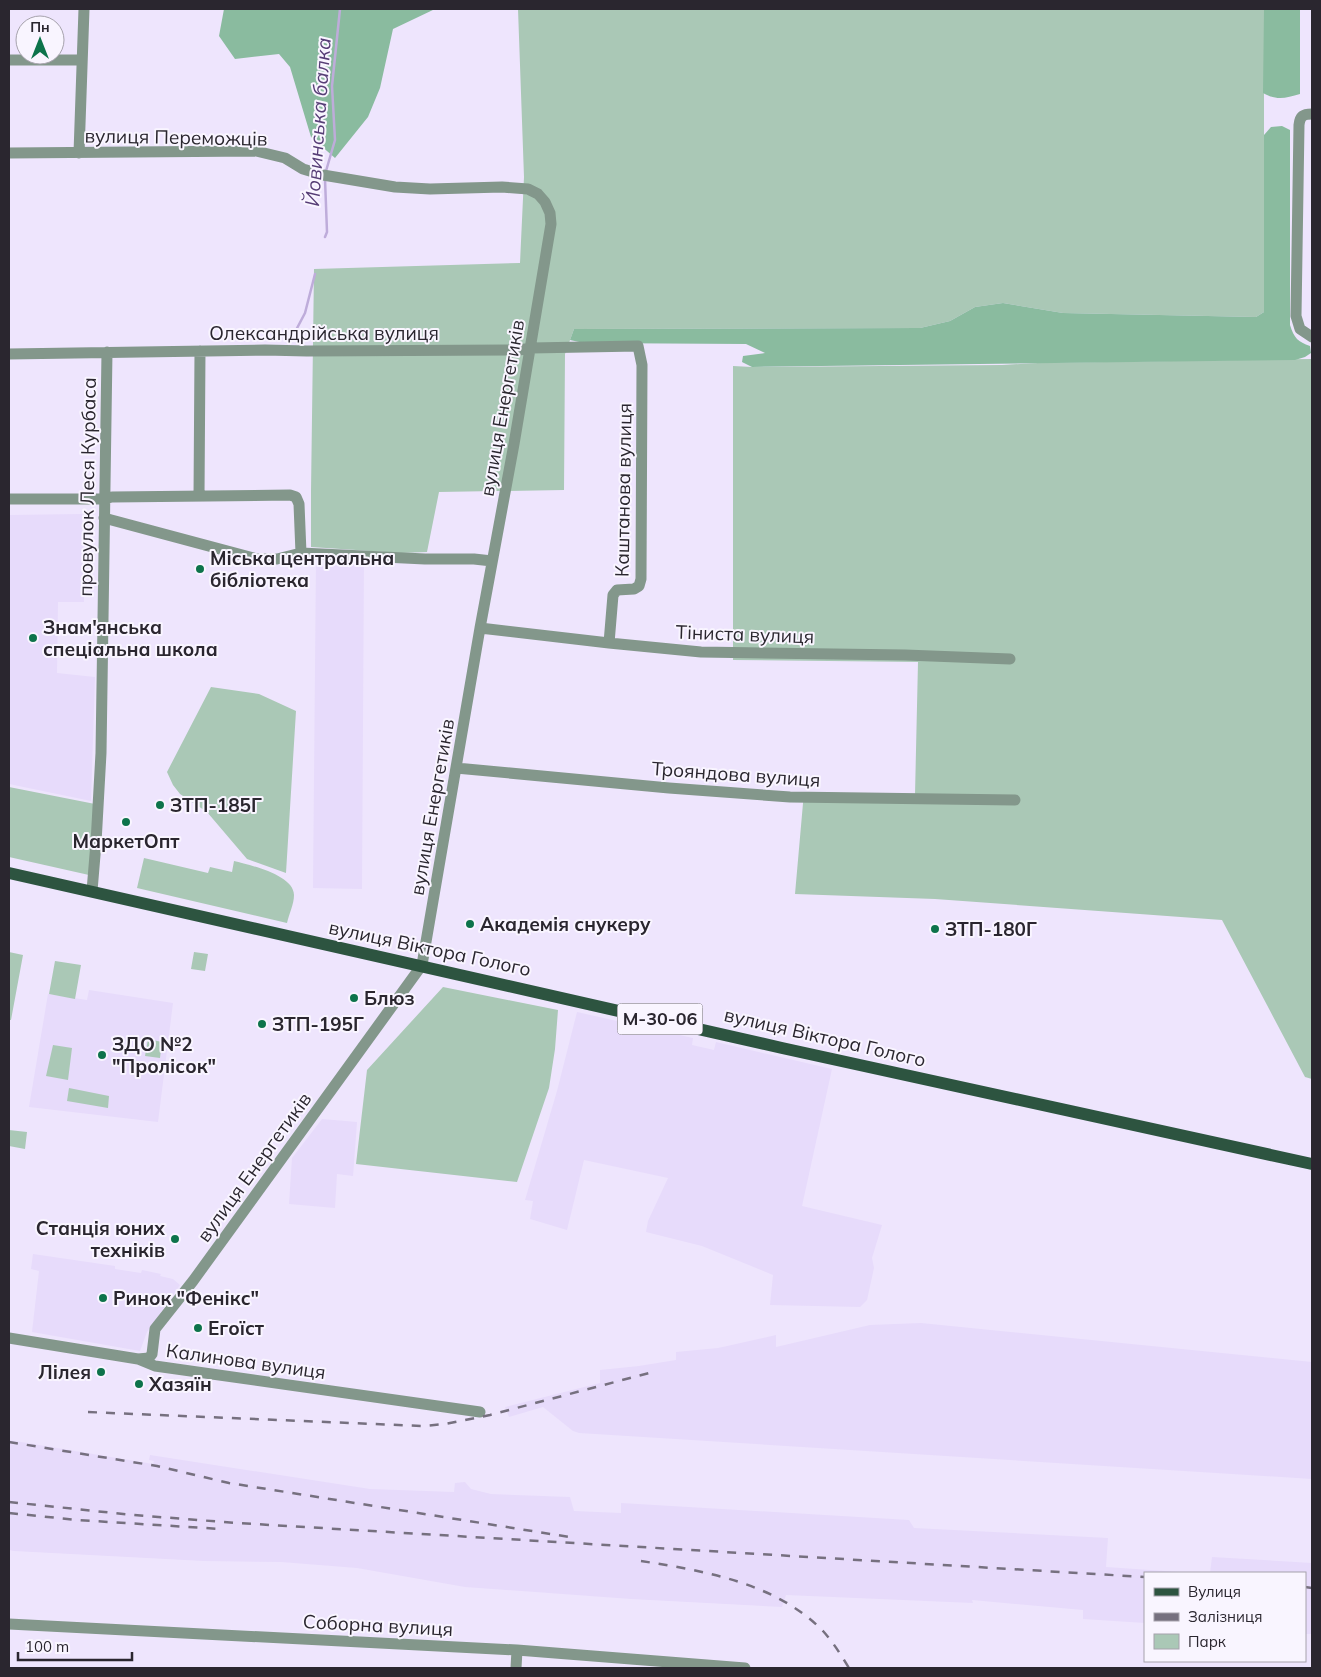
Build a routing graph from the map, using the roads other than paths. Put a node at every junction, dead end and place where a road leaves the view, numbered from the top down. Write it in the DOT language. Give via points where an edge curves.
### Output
graph roads {
  1 [pos="84,9"];
  2 [pos="9,60"];
  3 [pos="82,60"];
  4 [pos="1312,114"];
  5 [pos="9,153"];
  6 [pos="79,153"];
  7 [pos="517,188"];
  8 [pos="1312,337"];
  9 [pos="638,346"];
  10 [pos="531,348"];
  11 [pos="200,351"];
  12 [pos="107,352"];
  13 [pos="9,354"];
  14 [pos="199,496"];
  15 [pos="9,499"];
  16 [pos="104,499"];
  17 [pos="104,518"];
  18 [pos="301,552"];
  19 [pos="492,561"];
  20 [pos="480,628"];
  21 [pos="609,643"];
  22 [pos="1010,659"];
  23 [pos="456,768"];
  24 [pos="1015,800"];
  25 [pos="9,873"];
  26 [pos="92,891"];
  27 [pos="422,966"];
  28 [pos="1312,1164"];
  29 [pos="9,1338"];
  30 [pos="138,1359"];
  31 [pos="480,1412"];
  32 [pos="9,1624"];
  33 [pos="517,1650"];
  34 [pos="516,1668"];
  35 [pos="745,1668"];
  1 -- 3 [label="street"];
  2 -- 3 [label="street"];
  3 -- 6 [label="street"];
  4 -- 8 [label="street" via="1303,115 1299,125 1296,316 1300,329"];
  5 -- 6 [label="street, вулиця Переможців"];
  6 -- 7 [label="street, вулиця Переможців" via="256,152 285,158 303,169 326,176 395,187"];
  7 -- 10 [label="street, вулиця Енергетиків" via="538,194 548,208 551,224"];
  9 -- 10 [label="street, Олександрійська вулиця"];
  9 -- 21 [label="street, Каштанова вулиця" via="642,365 641,579 639,586 617,590 613,595"];
  10 -- 11 [label="street, Олександрійська вулиця"];
  10 -- 19 [label="street, вулиця Енергетиків"];
  11 -- 12 [label="street, Олександрійська вулиця"];
  11 -- 14 [label="street"];
  12 -- 13 [label="street, Олександрійська вулиця"];
  12 -- 16 [label="street, провулок Леся Курбаса"];
  14 -- 16 [label="street"];
  14 -- 18 [label="street" via="296,497 300,504"];
  15 -- 16 [label="street"];
  16 -- 17 [label="street, провулок Леся Курбаса"];
  17 -- 18 [label="street" via="257,559 277,559"];
  17 -- 26 [label="street, провулок Леся Курбаса" via="100,770"];
  18 -- 19 [label="street"];
  19 -- 20 [label="street, вулиця Енергетиків"];
  20 -- 21 [label="street, Тіниста вулиця"];
  20 -- 23 [label="street, вулиця Енергетиків"];
  21 -- 22 [label="street, Тіниста вулиця" via="701,652"];
  23 -- 24 [label="street, Трояндова вулиця" via="790,797"];
  23 -- 27 [label="street, вулиця Енергетиків"];
  25 -- 26 [label="main road, вулиця Віктора Голого / М-30-06"];
  26 -- 27 [label="main road, вулиця Віктора Голого / М-30-06"];
  27 -- 28 [label="main road, вулиця Віктора Голого / М-30-06"];
  27 -- 30 [label="street, вулиця Енергетиків" via="155,1329 152,1354"];
  29 -- 30 [label="street, Калинова вулиця"];
  30 -- 31 [label="street, Калинова вулиця" via="155,1366"];
  32 -- 33 [label="street, Соборна вулиця"];
  33 -- 34 [label="street"];
  33 -- 35 [label="street, Соборна вулиця"];
}
